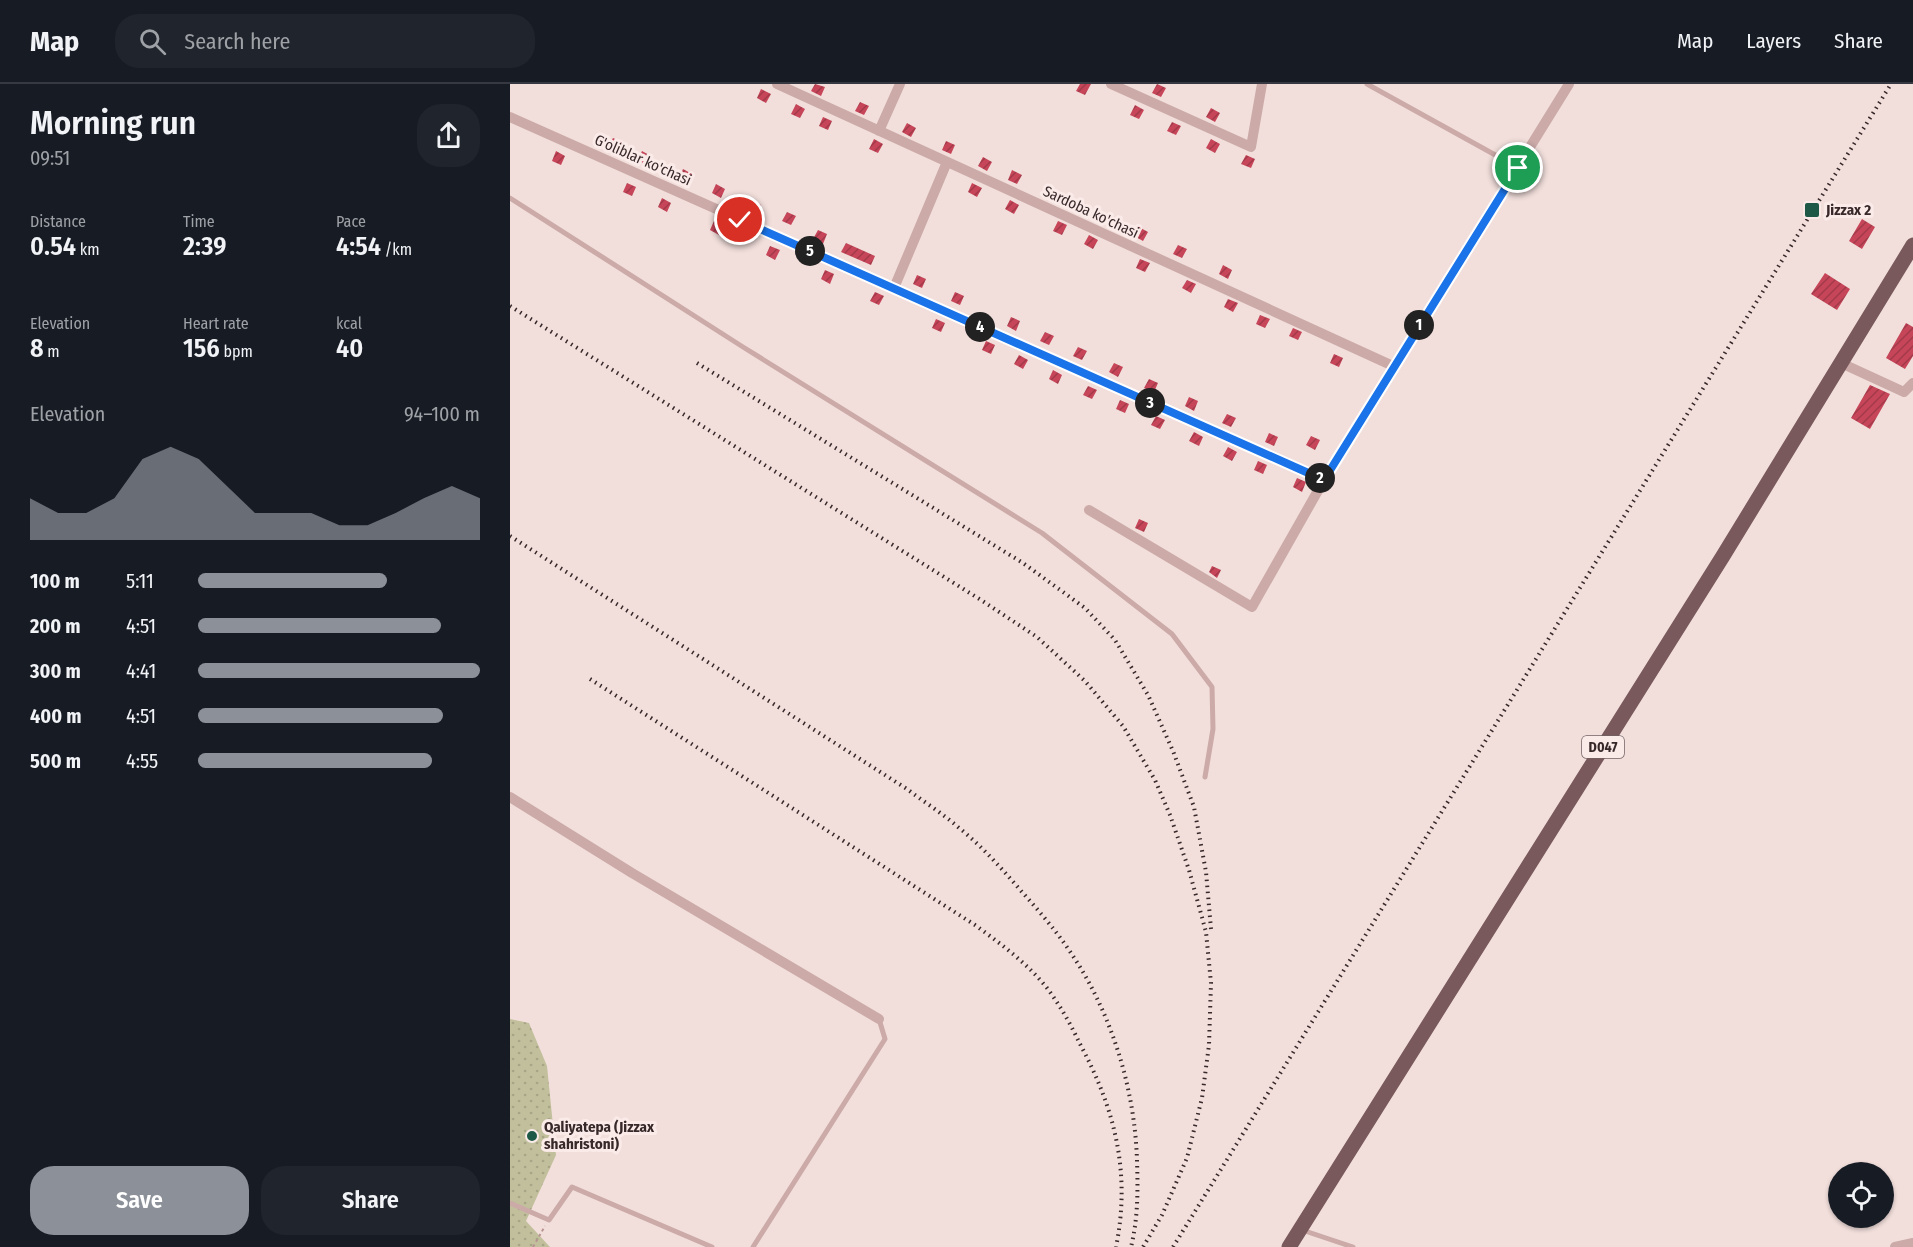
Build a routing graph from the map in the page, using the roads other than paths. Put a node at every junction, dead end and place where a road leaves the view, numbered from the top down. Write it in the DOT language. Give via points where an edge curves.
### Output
graph roads {
  1 [pos="777,84"];
  2 [pos="900,84"];
  3 [pos="1111,84"];
  4 [pos="1262,84"];
  5 [pos="1367,84"];
  6 [pos="1569,84"];
  7 [pos="510,117"];
  8 [pos="879,131"];
  9 [pos="947,162"];
  10 [pos="1518,168"];
  11 [pos="510,198"];
  12 [pos="1913,245"];
  13 [pos="894,288"];
  14 [pos="1841,363"];
  15 [pos="1393,366"];
  16 [pos="1913,383"];
  17 [pos="1324,480"];
  18 [pos="1089,510"];
  19 [pos="1205,777"];
  20 [pos="510,797"];
  21 [pos="879,1019"];
  22 [pos="510,1203"];
  23 [pos="1300,1229"];
  24 [pos="1909,1245"];
  25 [pos="712,1247"];
  26 [pos="753,1247"];
  27 [pos="1289,1247"];
  28 [pos="1353,1247"];
  29 [pos="1895,1247"];
  1 -- 8 [label="street, Sardoba ko'chasi"];
  2 -- 8 [label="street"];
  3 -- 4 [label="street" via="1251,147"];
  5 -- 10 [label="lane"];
  6 -- 10 [label="street"];
  7 -- 13 [label="street, G'oliblar ko'chasi"];
  8 -- 9 [label="street, Sardoba ko'chasi"];
  9 -- 13 [label="street"];
  9 -- 15 [label="street, Sardoba ko'chasi"];
  10 -- 15 [label="street"];
  11 -- 19 [label="lane" via="1042,533 1172,634 1212,687 1214,729"];
  12 -- 14 [label="main road, D047"];
  13 -- 17 [label="street, G'oliblar ko'chasi"];
  14 -- 16 [label="street" via="1904,392"];
  14 -- 23 [label="main road, D047"];
  15 -- 17 [label="street"];
  17 -- 18 [label="street" via="1252,607"];
  20 -- 21 [label="street"];
  21 -- 26 [label="lane" via="885,1039"];
  22 -- 25 [label="lane" via="549,1220 573,1187"];
  23 -- 27 [label="main road, D047"];
  23 -- 28 [label="lane"];
  24 -- 29 [label="street"];
}
